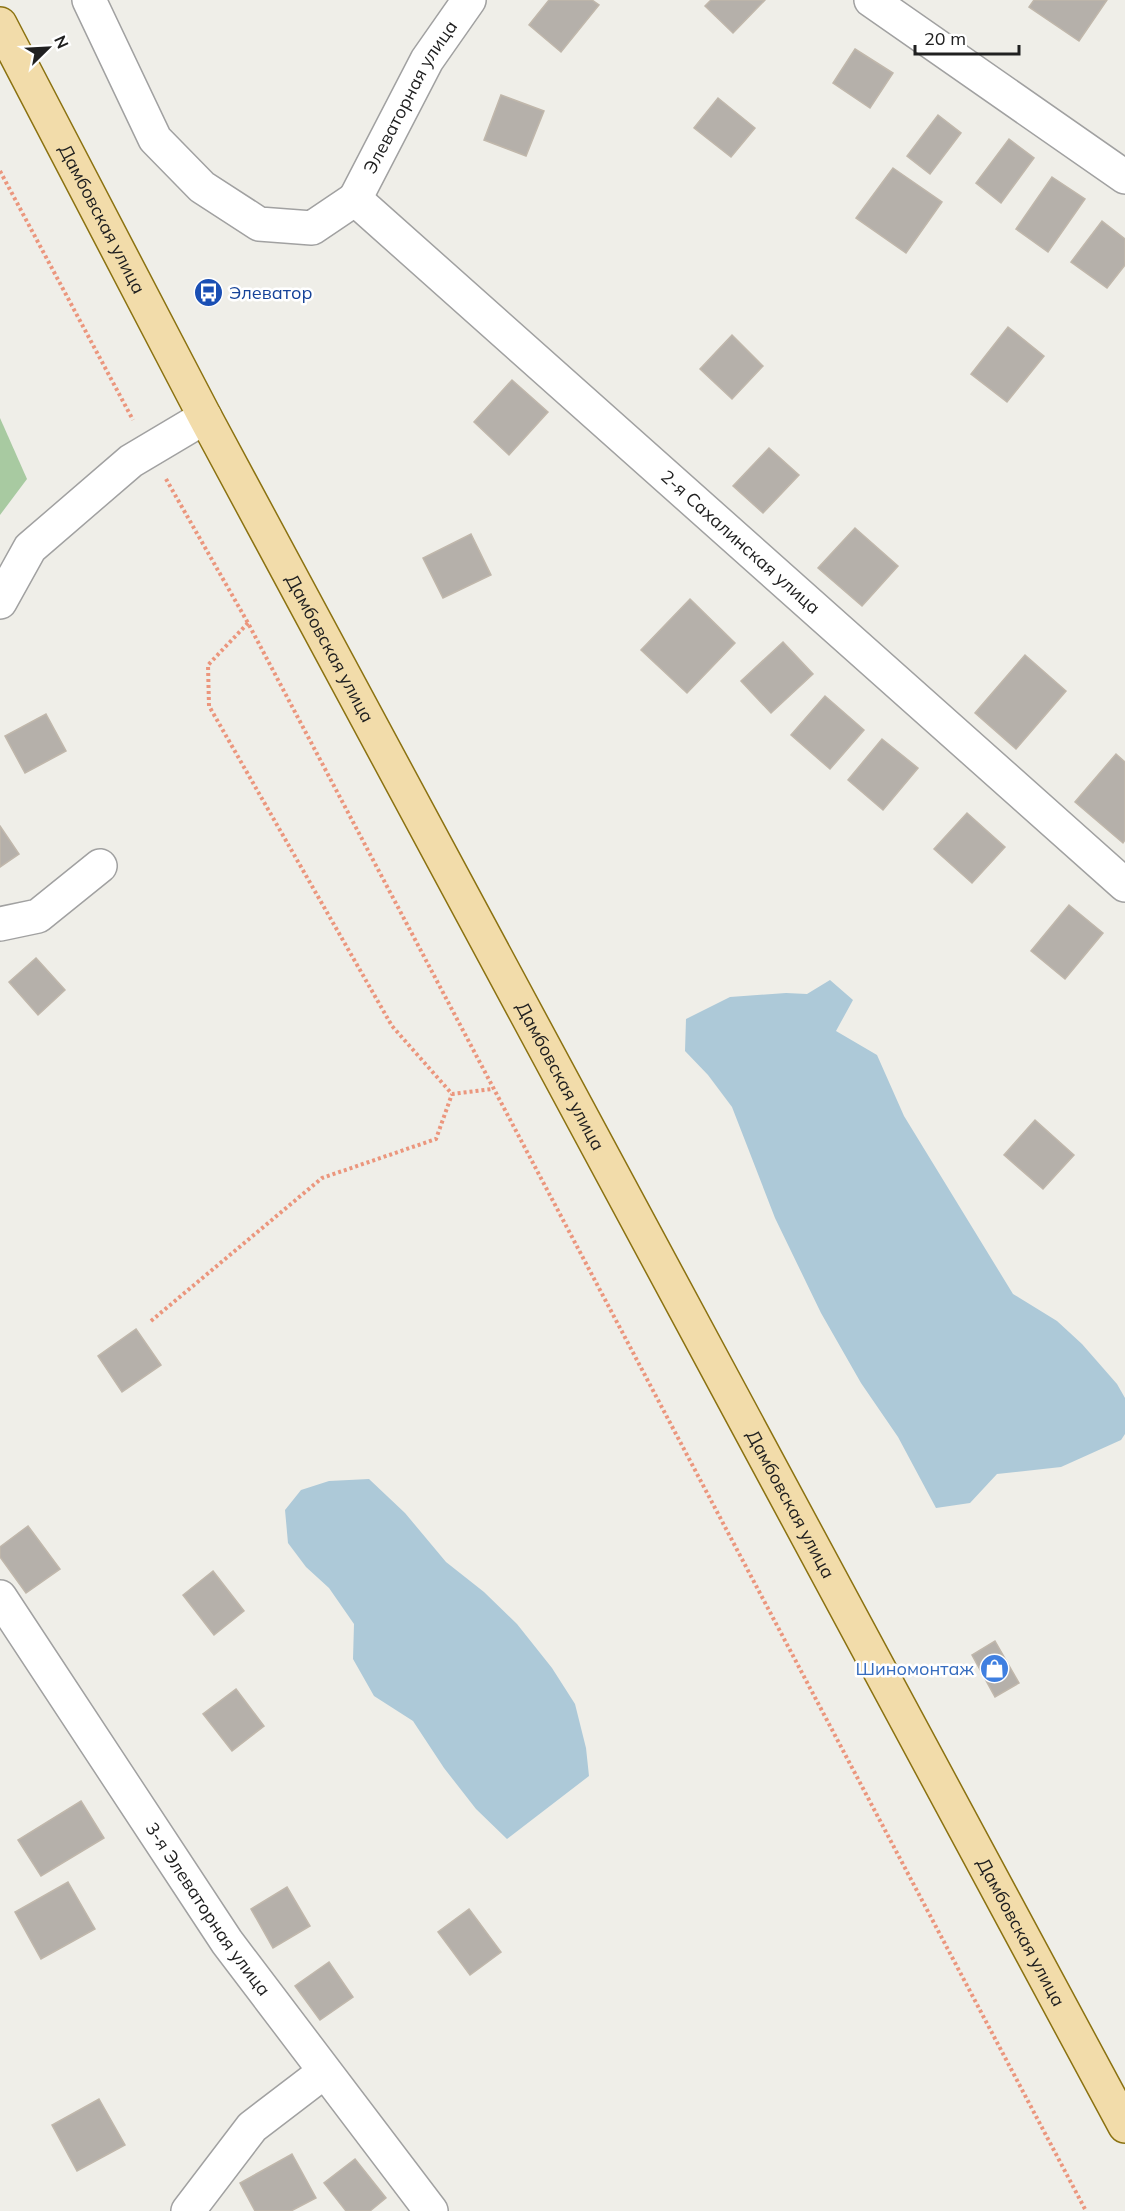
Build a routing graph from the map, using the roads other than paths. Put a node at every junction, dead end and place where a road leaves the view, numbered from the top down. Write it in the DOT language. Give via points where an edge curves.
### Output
graph roads {
  1 [pos="89,0"];
  2 [pos="469,0"];
  3 [pos="871,0"];
  4 [pos="0,24"];
  5 [pos="1125,177"];
  6 [pos="355,199"];
  7 [pos="205,417"];
  8 [pos="0,602"];
  9 [pos="100,866"];
  10 [pos="1125,885"];
  11 [pos="0,924"];
  12 [pos="0,1597"];
  13 [pos="324,2072"];
  14 [pos="1125,2126"];
  15 [pos="188,2211"];
  16 [pos="431,2211"];
  1 -- 6 [label="street" via="155,139 202,187 259,224 312,228"];
  2 -- 6 [label="street, Элеваторная улица" via="427,60"];
  3 -- 5 [label="street"];
  4 -- 7 [label="main road, Дамбовская улица"];
  6 -- 10 [label="street, 2-я Сахалинская улица"];
  7 -- 8 [label="street" via="131,461 30,548"];
  7 -- 14 [label="main road, Дамбовская улица"];
  9 -- 11 [label="street" via="38,916"];
  12 -- 13 [label="street, 3-я Элеваторная улица" via="227,1942"];
  13 -- 15 [label="street" via="252,2127"];
  13 -- 16 [label="street, 3-я Элеваторная улица"];
}
